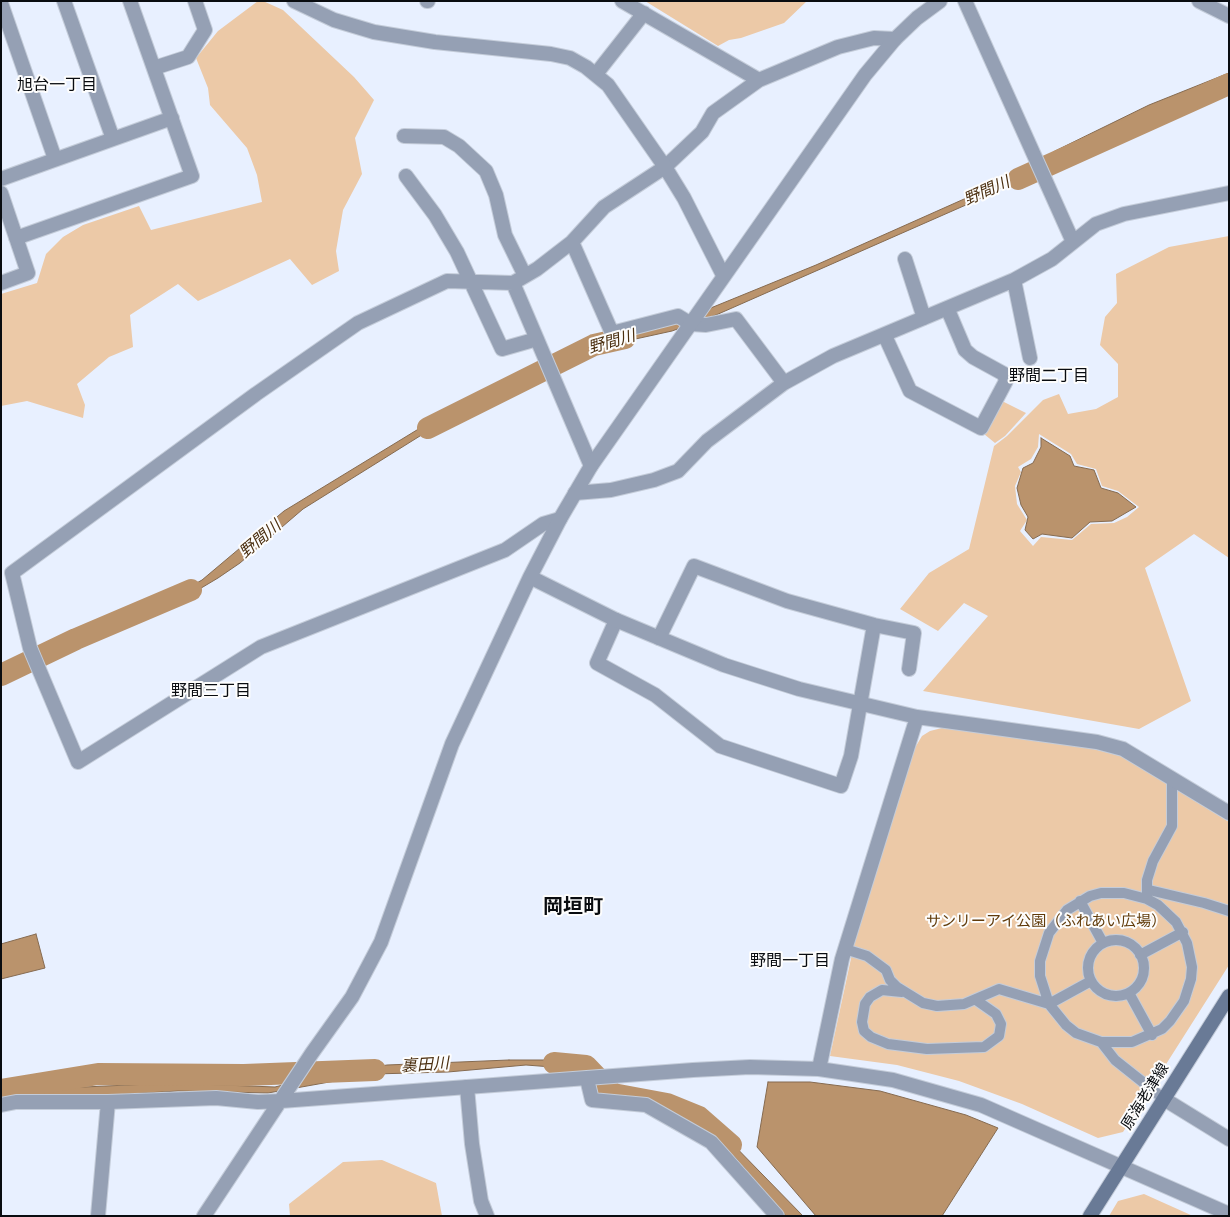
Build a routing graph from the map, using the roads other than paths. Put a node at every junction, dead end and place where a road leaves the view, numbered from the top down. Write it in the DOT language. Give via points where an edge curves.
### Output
graph roads {
  1 [pos="64,1"];
  2 [pos="130,1"];
  3 [pos="196,1"];
  4 [pos="294,1"];
  5 [pos="622,1"];
  6 [pos="940,1"];
  7 [pos="965,1"];
  8 [pos="1199,1"];
  9 [pos="1,3"];
  10 [pos="644,13"];
  11 [pos="1229,16"];
  12 [pos="895,39"];
  13 [pos="154,68"];
  14 [pos="596,74"];
  15 [pos="759,80"];
  16 [pos="172,118"];
  17 [pos="404,136"];
  18 [pos="113,139"];
  19 [pos="55,159"];
  20 [pos="665,167"];
  21 [pos="406,176"];
  22 [pos="1,178"];
  23 [pos="1,193"];
  24 [pos="1229,194"];
  25 [pos="16,238"];
  26 [pos="572,242"];
  27 [pos="1074,242"];
  28 [pos="905,259"];
  29 [pos="724,275"];
  30 [pos="519,279"];
  31 [pos="1014,280"];
  32 [pos="470,281"];
  33 [pos="1,283"];
  34 [pos="948,310"];
  35 [pos="924,318"];
  36 [pos="691,324"];
  37 [pos="885,336"];
  38 [pos="537,339"];
  39 [pos="1030,358"];
  40 [pos="784,382"];
  41 [pos="591,466"];
  42 [pos="575,494"];
  43 [pos="560,519"];
  44 [pos="530,577"];
  45 [pos="616,620"];
  46 [pos="874,625"];
  47 [pos="659,638"];
  48 [pos="909,669"];
  49 [pos="860,704"];
  50 [pos="917,717"];
  51 [pos="1172,778"];
  52 [pos="1229,814"];
  53 [pos="1148,894"];
  54 [pos="1080,901"];
  55 [pos="1229,911"];
  56 [pos="1182,932"];
  57 [pos="1103,943"];
  58 [pos="845,949"];
  59 [pos="1140,955"];
  60 [pos="1091,981"];
  61 [pos="907,993"];
  62 [pos="1129,993"];
  63 [pos="1229,996"];
  64 [pos="976,1000"];
  65 [pos="1049,1004"];
  66 [pos="1152,1035"];
  67 [pos="1101,1042"];
  68 [pos="820,1069"];
  69 [pos="587,1079"];
  70 [pos="467,1087"];
  71 [pos="1164,1099"];
  72 [pos="281,1101"];
  73 [pos="108,1102"];
  74 [pos="1,1105"];
  75 [pos="1229,1139"];
  76 [pos="1122,1166"];
  77 [pos="1229,1214"];
  78 [pos="98,1216"];
  79 [pos="204,1216"];
  80 [pos="487,1216"];
  81 [pos="777,1216"];
  82 [pos="1090,1216"];
  1 -- 18 [label="street"];
  2 -- 13 [label="street"];
  3 -- 13 [label="street" via="206,30 188,56"];
  4 -- 14 [label="street" via="334,20 374,32 551,54 570,58"];
  5 -- 10 [label="street"];
  6 -- 12 [label="street"];
  7 -- 27 [label="street"];
  8 -- 11 [label="street"];
  9 -- 19 [label="street"];
  10 -- 14 [label="street"];
  10 -- 15 [label="street"];
  12 -- 15 [label="street" via="874,38 838,47"];
  12 -- 29 [label="street" via="865,75"];
  13 -- 16 [label="street"];
  14 -- 20 [label="street" via="621,101"];
  15 -- 20 [label="street" via="713,113 702,132"];
  16 -- 18 [label="street"];
  16 -- 25 [label="street" via="192,176"];
  17 -- 30 [label="street" via="444,137 486,171 496,195"];
  18 -- 19 [label="street"];
  19 -- 22 [label="street"];
  20 -- 26 [label="street" via="604,207"];
  20 -- 29 [label="street"];
  21 -- 32 [label="street" via="435,215"];
  23 -- 25 [label="street"];
  24 -- 27 [label="street" via="1124,214 1096,224"];
  25 -- 33 [label="street" via="28,273"];
  26 -- 30 [label="street"];
  26 -- 36 [label="street" via="612,333 678,316"];
  27 -- 31 [label="street" via="1052,259"];
  28 -- 35 [label="street"];
  29 -- 36 [label="street"];
  30 -- 32 [label="street"];
  30 -- 38 [label="street"];
  31 -- 34 [label="street"];
  31 -- 39 [label="street"];
  32 -- 38 [label="street" via="502,349"];
  32 -- 43 [label="street" via="447,281 358,323 12,573 30,648 78,762 261,647 505,550 542,524"];
  34 -- 35 [label="street"];
  34 -- 37 [label="street" via="965,350 1004,374 1006,381 981,428 910,390"];
  35 -- 37 [label="street"];
  36 -- 40 [label="street" via="706,325 736,319"];
  36 -- 41 [label="street"];
  37 -- 40 [label="street" via="833,356"];
  38 -- 41 [label="street"];
  40 -- 42 [label="street" via="707,441 678,471 619,488"];
  41 -- 42 [label="street"];
  42 -- 43 [label="street"];
  43 -- 44 [label="street"];
  44 -- 45 [label="street"];
  44 -- 72 [label="street" via="452,744 381,942 352,997"];
  45 -- 47 [label="street"];
  45 -- 49 [label="street" via="596,663 656,695 720,746 841,786 851,756"];
  46 -- 47 [label="street" via="787,601 694,566"];
  46 -- 48 [label="street" via="914,633"];
  46 -- 49 [label="street"];
  47 -- 49 [label="street" via="733,668"];
  49 -- 50 [label="street"];
  50 -- 51 [label="street" via="1097,742 1123,749"];
  50 -- 58 [label="street"];
  51 -- 52 [label="street"];
  51 -- 53 [label="street" via="1172,826 1153,861"];
  53 -- 54 [label="street" via="1113,892"];
  53 -- 55 [label="street" via="1204,903"];
  53 -- 56 [label="street" via="1168,912"];
  54 -- 57 [label="street"];
  54 -- 65 [label="street" via="1057,920 1043,946 1040,976"];
  56 -- 59 [label="street"];
  56 -- 66 [label="street" via="1192,967 1188,990 1170,1021"];
  57 -- 59 [label="street" via="1124,942"];
  57 -- 60 [label="street" via="1091,955 1088,972"];
  58 -- 61 [label="street" via="877,963 886,970 890,980"];
  58 -- 68 [label="street"];
  59 -- 62 [label="street" via="1144,969 1140,983"];
  60 -- 62 [label="street" via="1108,995"];
  60 -- 65 [label="street"];
  61 -- 64 [label="street" via="923,1003 936,1006"];
  61 -- 64 [label="street" via="882,990 870,997 862,1014 864,1031 879,1041 906,1046 984,1047 999,1036 1000,1024 996,1014"];
  62 -- 66 [label="street"];
  63 -- 71 [label="main road, 原海老津線"];
  64 -- 65 [label="street" via="999,989"];
  65 -- 67 [label="street" via="1076,1033"];
  66 -- 67 [label="street" via="1122,1044"];
  67 -- 71 [label="street" via="1115,1060"];
  68 -- 69 [label="street" via="750,1067"];
  68 -- 76 [label="street" via="893,1080 980,1105"];
  69 -- 70 [label="street"];
  69 -- 81 [label="street" via="592,1100 646,1105 711,1142"];
  70 -- 72 [label="street"];
  70 -- 80 [label="street" via="472,1144 481,1201"];
  71 -- 75 [label="street"];
  71 -- 76 [label="main road, 原海老津線"];
  72 -- 73 [label="street" via="216,1098"];
  72 -- 79 [label="street"];
  73 -- 74 [label="street" via="16,1102"];
  73 -- 78 [label="street"];
  76 -- 77 [label="street"];
  76 -- 82 [label="main road, 原海老津線"];
}
